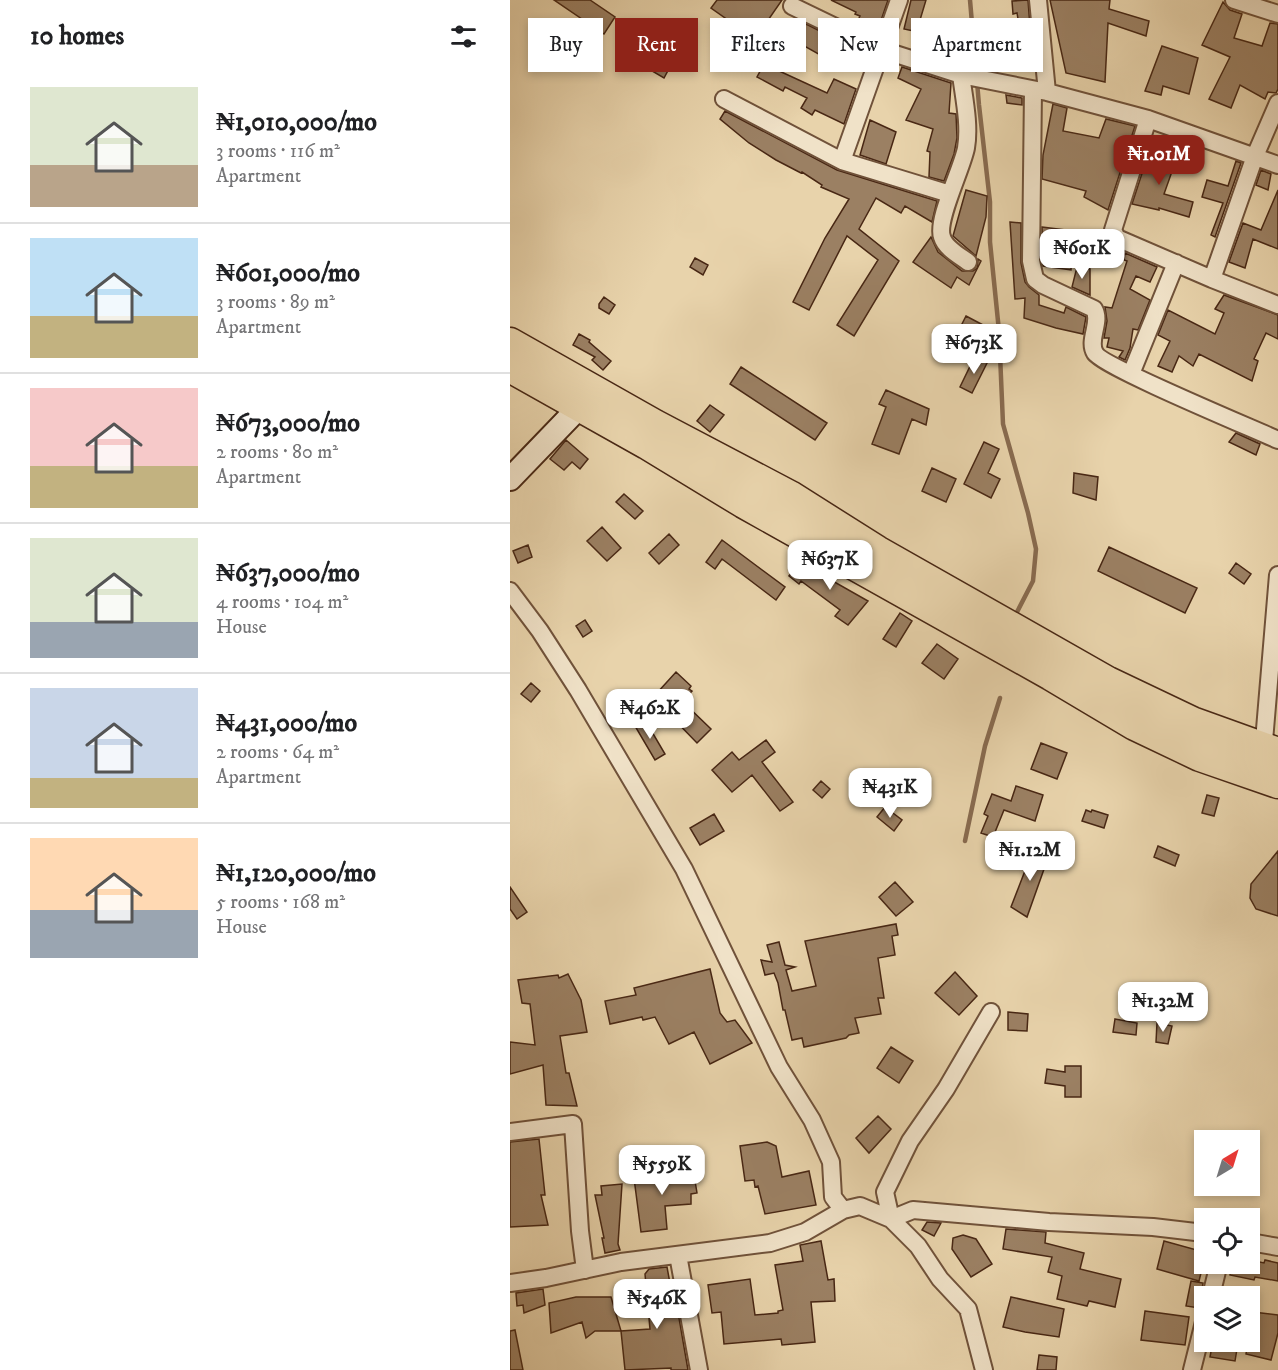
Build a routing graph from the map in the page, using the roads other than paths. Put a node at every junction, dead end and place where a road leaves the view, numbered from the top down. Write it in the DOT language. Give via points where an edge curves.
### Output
graph roads {
  1 [pos="899,0"];
  2 [pos="1038,0"];
  3 [pos="1234,0"];
  4 [pos="792,6"];
  5 [pos="1278,14"];
  6 [pos="893,18"];
  7 [pos="818,19"];
  8 [pos="899,55"];
  9 [pos="874,72"];
  10 [pos="960,75"];
  11 [pos="1040,91"];
  12 [pos="723,99"];
  13 [pos="1278,103"];
  14 [pos="1148,119"];
  15 [pos="1255,156"];
  16 [pos="842,161"];
  17 [pos="1278,165"];
  18 [pos="950,194"];
  19 [pos="968,262"];
  20 [pos="1176,263"];
  21 [pos="1212,279"];
  22 [pos="1278,305"];
  23 [pos="510,343"];
  24 [pos="510,367"];
  25 [pos="1131,374"];
  26 [pos="588,399"];
  27 [pos="1278,440"];
  28 [pos="510,479"];
  29 [pos="1278,575"];
  30 [pos="510,591"];
  31 [pos="1270,766"];
  32 [pos="991,1012"];
  33 [pos="510,1132"];
  34 [pos="843,1210"];
  35 [pos="891,1219"];
  36 [pos="1194,1232"];
  37 [pos="1260,1244"];
  38 [pos="1278,1247"];
  39 [pos="678,1255"];
  40 [pos="585,1270"];
  41 [pos="510,1283"];
  42 [pos="1196,1352"];
  43 [pos="699,1370"];
  44 [pos="984,1370"];
  45 [pos="1192,1370"];
  1 -- 6 [label="street"];
  2 -- 11 [label="street"];
  3 -- 5 [label="street"];
  4 -- 7 [label="street"];
  8 -- 10 [label="street"];
  9 -- 16 [label="street"];
  10 -- 11 [label="street"];
  10 -- 18 [label="street" via="966,148"];
  11 -- 14 [label="street"];
  11 -- 25 [label="street" via="1032,274 1043,285 1094,309 1095,353"];
  12 -- 16 [label="street"];
  13 -- 15 [label="street"];
  14 -- 15 [label="street"];
  14 -- 20 [label="street" via="1113,230 1117,238"];
  15 -- 17 [label="street"];
  15 -- 21 [label="street"];
  16 -- 18 [label="street"];
  18 -- 19 [label="street" via="941,237"];
  20 -- 21 [label="street"];
  20 -- 25 [label="street"];
  21 -- 22 [label="street"];
  23 -- 26 [label="highway"];
  24 -- 26 [label="highway"];
  25 -- 27 [label="street"];
  26 -- 28 [label="main road"];
  26 -- 31 [label="highway" via="655,425 790,496 877,551 1108,682 1192,722"];
  29 -- 31 [label="street"];
  30 -- 34 [label="street" via="578,690 684,869 779,1067 812,1120 831,1162 833,1197"];
  32 -- 35 [label="street" via="910,1141 885,1192"];
  33 -- 40 [label="street" via="573,1124"];
  34 -- 35 [label="street" via="860,1206"];
  34 -- 39 [label="street" via="805,1232 770,1243"];
  35 -- 36 [label="street" via="913,1210"];
  35 -- 44 [label="street" via="968,1309"];
  37 -- 38 [label="street"];
  39 -- 40 [label="street"];
  39 -- 43 [label="street"];
  40 -- 41 [label="street"];
  42 -- 45 [label="street"];
}
